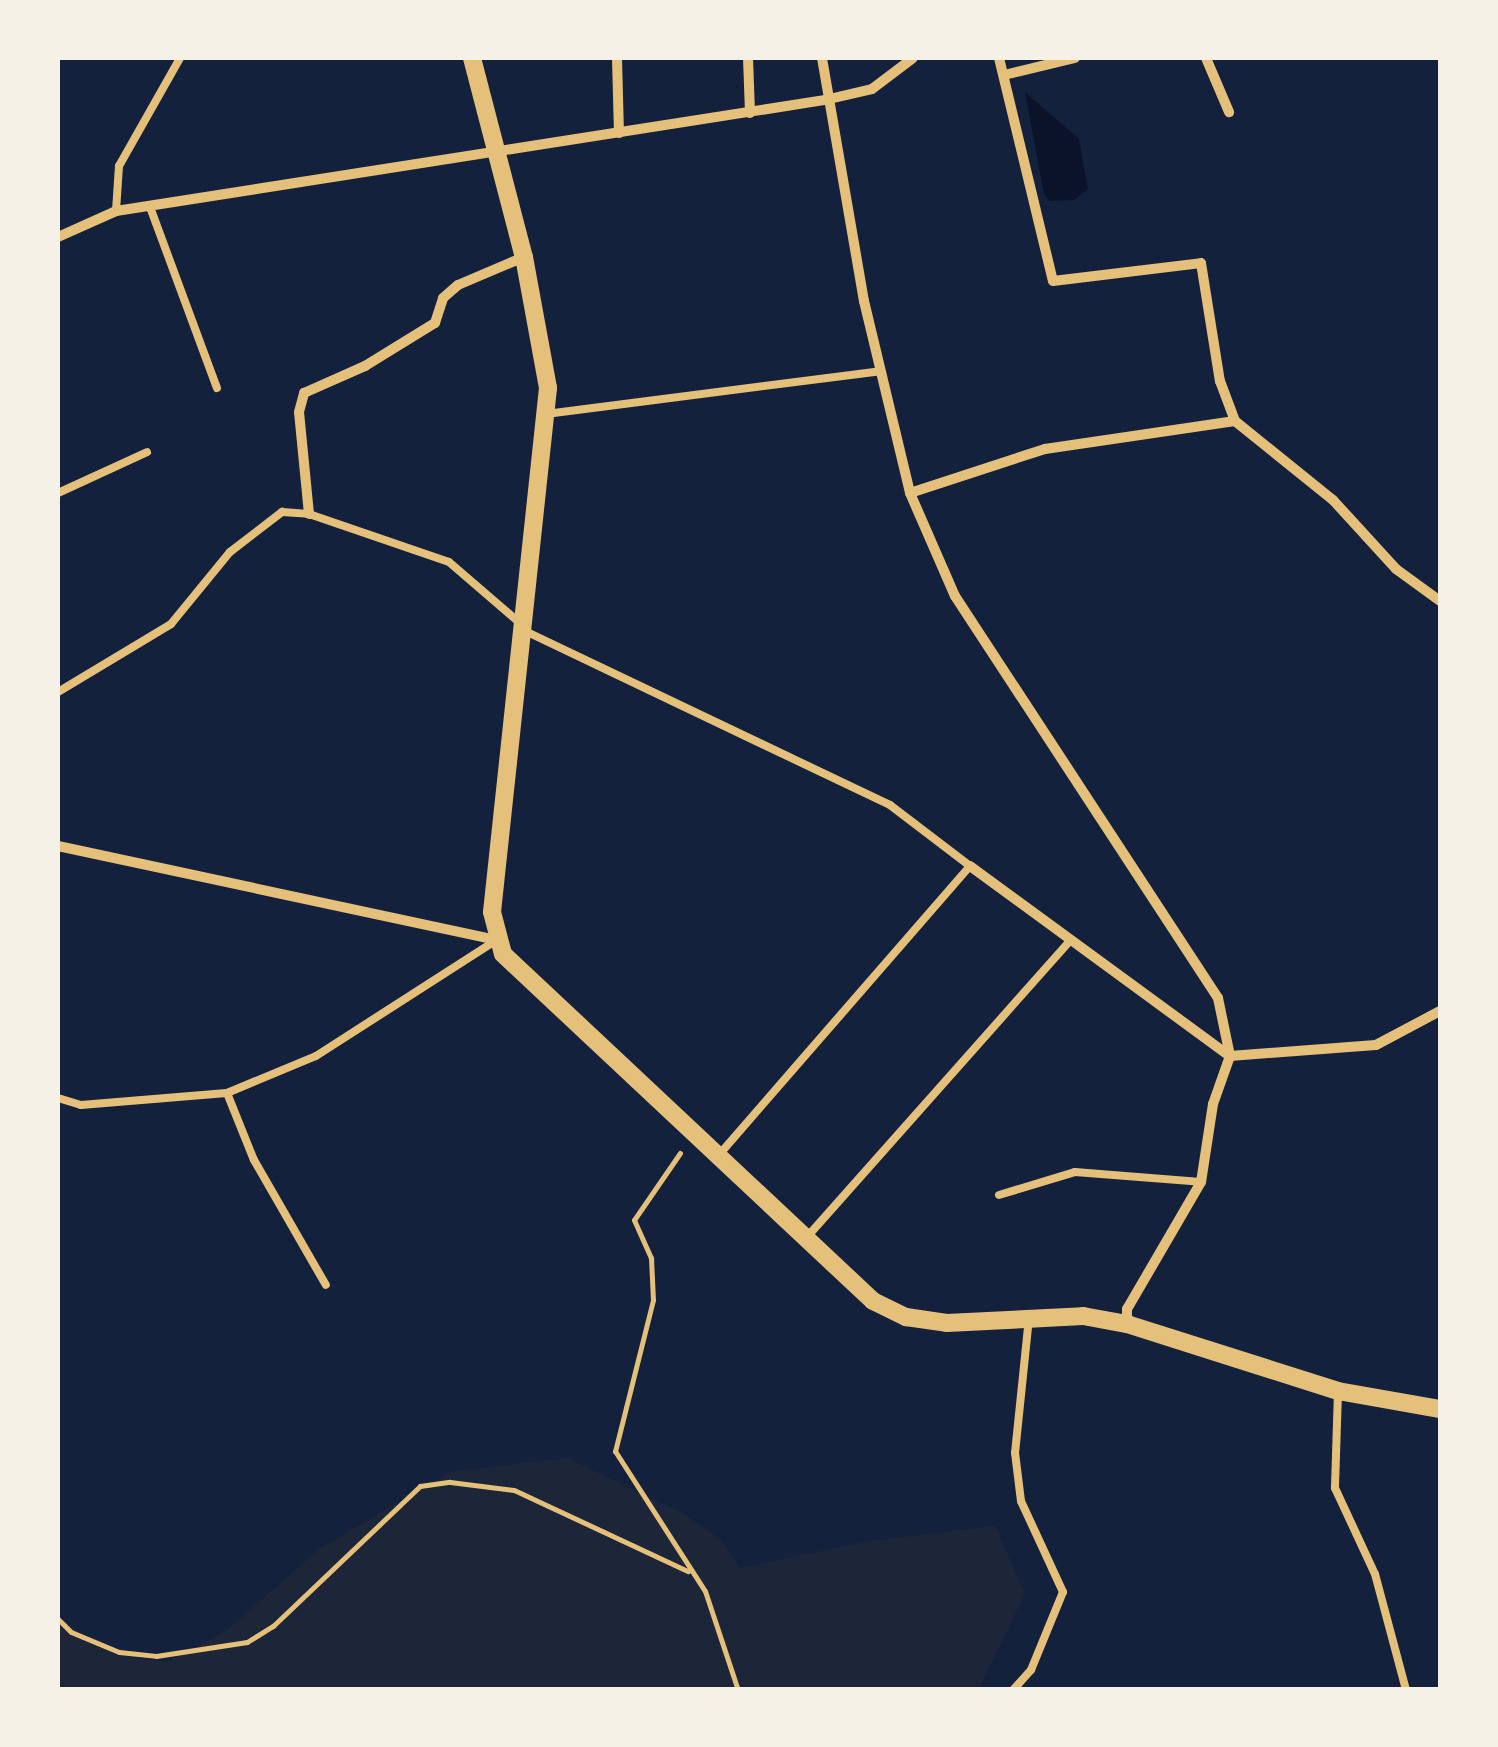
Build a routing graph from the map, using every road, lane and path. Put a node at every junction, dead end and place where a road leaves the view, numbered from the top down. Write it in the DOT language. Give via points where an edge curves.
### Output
graph roads {
  1 [pos="180,58"];
  2 [pos="472,58"];
  3 [pos="617,58"];
  4 [pos="748,58"];
  5 [pos="822,58"];
  6 [pos="913,58"];
  7 [pos="1000,58"];
  8 [pos="1075,58"];
  9 [pos="1206,58"];
  10 [pos="1004,75"];
  11 [pos="825,100"];
  12 [pos="1229,112"];
  13 [pos="750,114"];
  14 [pos="619,133"];
  15 [pos="496,150"];
  16 [pos="150,206"];
  17 [pos="116,211"];
  18 [pos="58,237"];
  19 [pos="524,257"];
  20 [pos="880,371"];
  21 [pos="216,388"];
  22 [pos="546,414"];
  23 [pos="1236,421"];
  24 [pos="147,452"];
  25 [pos="910,493"];
  26 [pos="58,494"];
  27 [pos="308,514"];
  28 [pos="1440,601"];
  29 [pos="523,628"];
  30 [pos="58,692"];
  31 [pos="58,846"];
  32 [pos="970,866"];
  33 [pos="496,940"];
  34 [pos="1069,942"];
  35 [pos="1440,1011"];
  36 [pos="1230,1056"];
  37 [pos="227,1093"];
  38 [pos="58,1098"];
  39 [pos="692,1136"];
  40 [pos="716,1158"];
  41 [pos="1201,1182"];
  42 [pos="999,1195"];
  43 [pos="805,1239"];
  44 [pos="326,1285"];
  45 [pos="1029,1317"];
  46 [pos="1127,1324"];
  47 [pos="1338,1391"];
  48 [pos="1440,1409"];
  49 [pos="688,1571"];
  50 [pos="58,1618"];
  51 [pos="738,1690"];
  52 [pos="1013,1690"];
  53 [pos="1406,1690"];
  1 -- 17 [label="lane" via="119,166"];
  2 -- 15 [label="street"];
  3 -- 14 [label="street"];
  4 -- 13 [label="street"];
  5 -- 11 [label="street"];
  6 -- 11 [label="street" via="872,89"];
  7 -- 10 [label="street"];
  8 -- 10 [label="street"];
  9 -- 12 [label="street"];
  10 -- 23 [label="street" via="1053,281 1201,263 1220,381"];
  11 -- 13 [label="street"];
  11 -- 20 [label="street"];
  13 -- 14 [label="street"];
  14 -- 15 [label="street"];
  15 -- 16 [label="street"];
  15 -- 19 [label="street"];
  16 -- 17 [label="street"];
  16 -- 21 [label="lane"];
  17 -- 18 [label="street"];
  19 -- 22 [label="street" via="542,334"];
  19 -- 27 [label="street" via="458,285 443,298 435,323 304,393 299,412"];
  20 -- 22 [label="lane"];
  20 -- 25 [label="street"];
  22 -- 29 [label="street"];
  23 -- 25 [label="street" via="1045,449"];
  23 -- 28 [label="street" via="1334,500 1396,569"];
  24 -- 26 [label="lane"];
  25 -- 36 [label="street" via="955,596 1218,998"];
  27 -- 29 [label="lane" via="449,562"];
  27 -- 30 [label="lane" via="282,512 264,522 171,624"];
  29 -- 32 [label="lane" via="890,805"];
  29 -- 33 [label="street" via="492,912"];
  31 -- 33 [label="street"];
  32 -- 34 [label="street"];
  32 -- 40 [label="lane"];
  33 -- 37 [label="lane" via="316,1056"];
  33 -- 39 [label="street"];
  34 -- 36 [label="street"];
  34 -- 43 [label="lane"];
  35 -- 36 [label="street" via="1376,1045"];
  36 -- 41 [label="street"];
  37 -- 38 [label="lane" via="82,1104"];
  37 -- 44 [label="lane" via="254,1160"];
  39 -- 40 [label="street"];
  39 -- 49 [label="path" via="634,1220 651,1258 653,1300 615,1451"];
  40 -- 43 [label="street"];
  41 -- 42 [label="lane" via="1075,1172"];
  41 -- 46 [label="street" via="1127,1308"];
  43 -- 45 [label="street" via="873,1301 906,1316 947,1323"];
  45 -- 46 [label="street"];
  45 -- 52 [label="lane" via="1017,1469 1021,1501 1063,1592 1031,1670"];
  46 -- 47 [label="street"];
  47 -- 48 [label="street"];
  47 -- 53 [label="lane" via="1335,1488 1375,1574"];
  49 -- 50 [label="path" via="514,1490 450,1482 420,1486 273,1626 247,1642 156,1656 119,1652 71,1632"];
  49 -- 51 [label="path" via="721,1630"];
}
